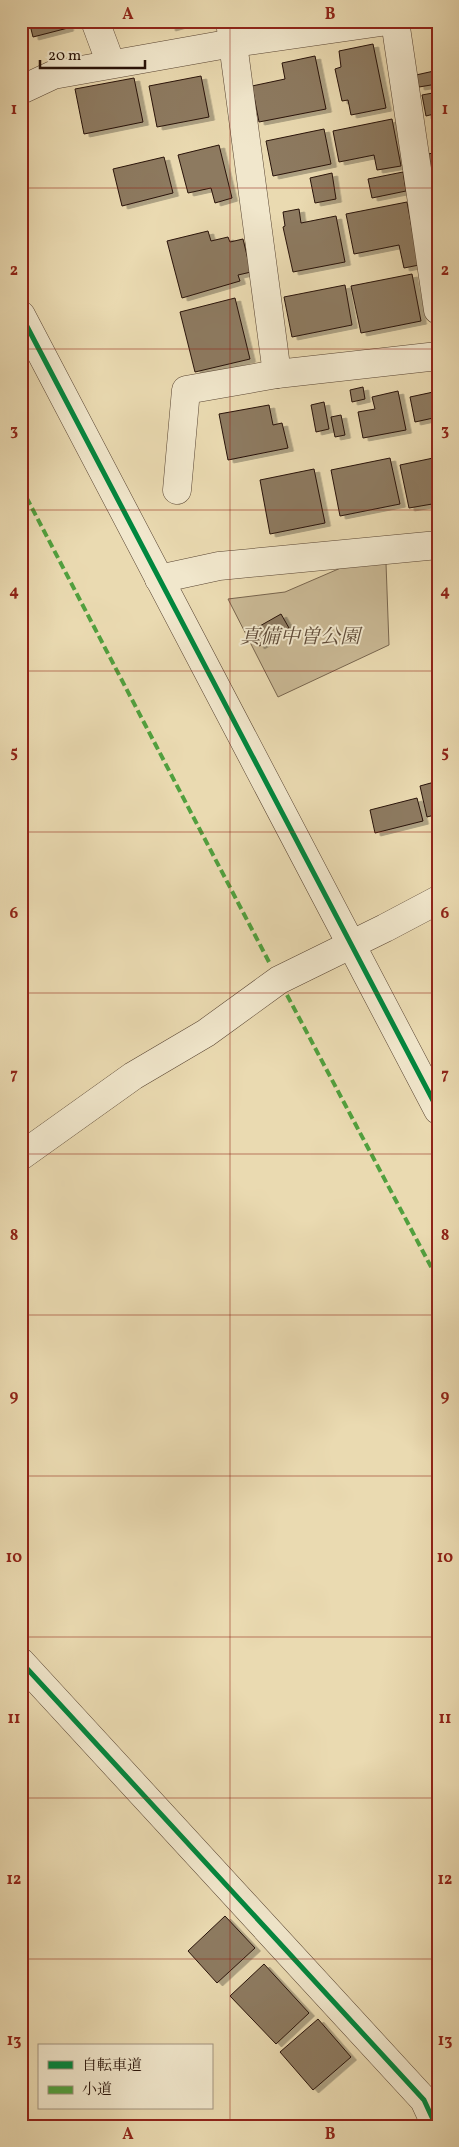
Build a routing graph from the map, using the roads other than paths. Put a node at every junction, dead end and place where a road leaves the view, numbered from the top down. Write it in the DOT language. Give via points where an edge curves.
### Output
graph roads {
  1 [pos="95,21"];
  2 [pos="388,21"];
  3 [pos="395,21"];
  4 [pos="232,32"];
  5 [pos="111,64"];
  6 [pos="21,90"];
  7 [pos="438,310"];
  8 [pos="21,314"];
  9 [pos="438,356"];
  10 [pos="277,374"];
  11 [pos="177,490"];
  12 [pos="438,545"];
  13 [pos="159,579"];
  14 [pos="438,900"];
  15 [pos="352,944"];
  16 [pos="438,1110"];
  17 [pos="21,1156"];
  18 [pos="21,1662"];
  19 [pos="436,2126"];
  1 -- 5 [label="street"];
  2 -- 4 [label="street"];
  3 -- 7 [label="street"];
  4 -- 5 [label="street"];
  4 -- 10 [label="street"];
  5 -- 6 [label="street" via="53,75"];
  8 -- 13 [label="street"];
  9 -- 10 [label="street"];
  10 -- 11 [label="street" via="186,390"];
  12 -- 13 [label="street" via="219,566"];
  13 -- 15 [label="street"];
  14 -- 15 [label="street"];
  15 -- 16 [label="street"];
  15 -- 17 [label="street" via="279,980 206,1033 133,1076"];
  18 -- 19 [label="street" via="424,2100"];
}
